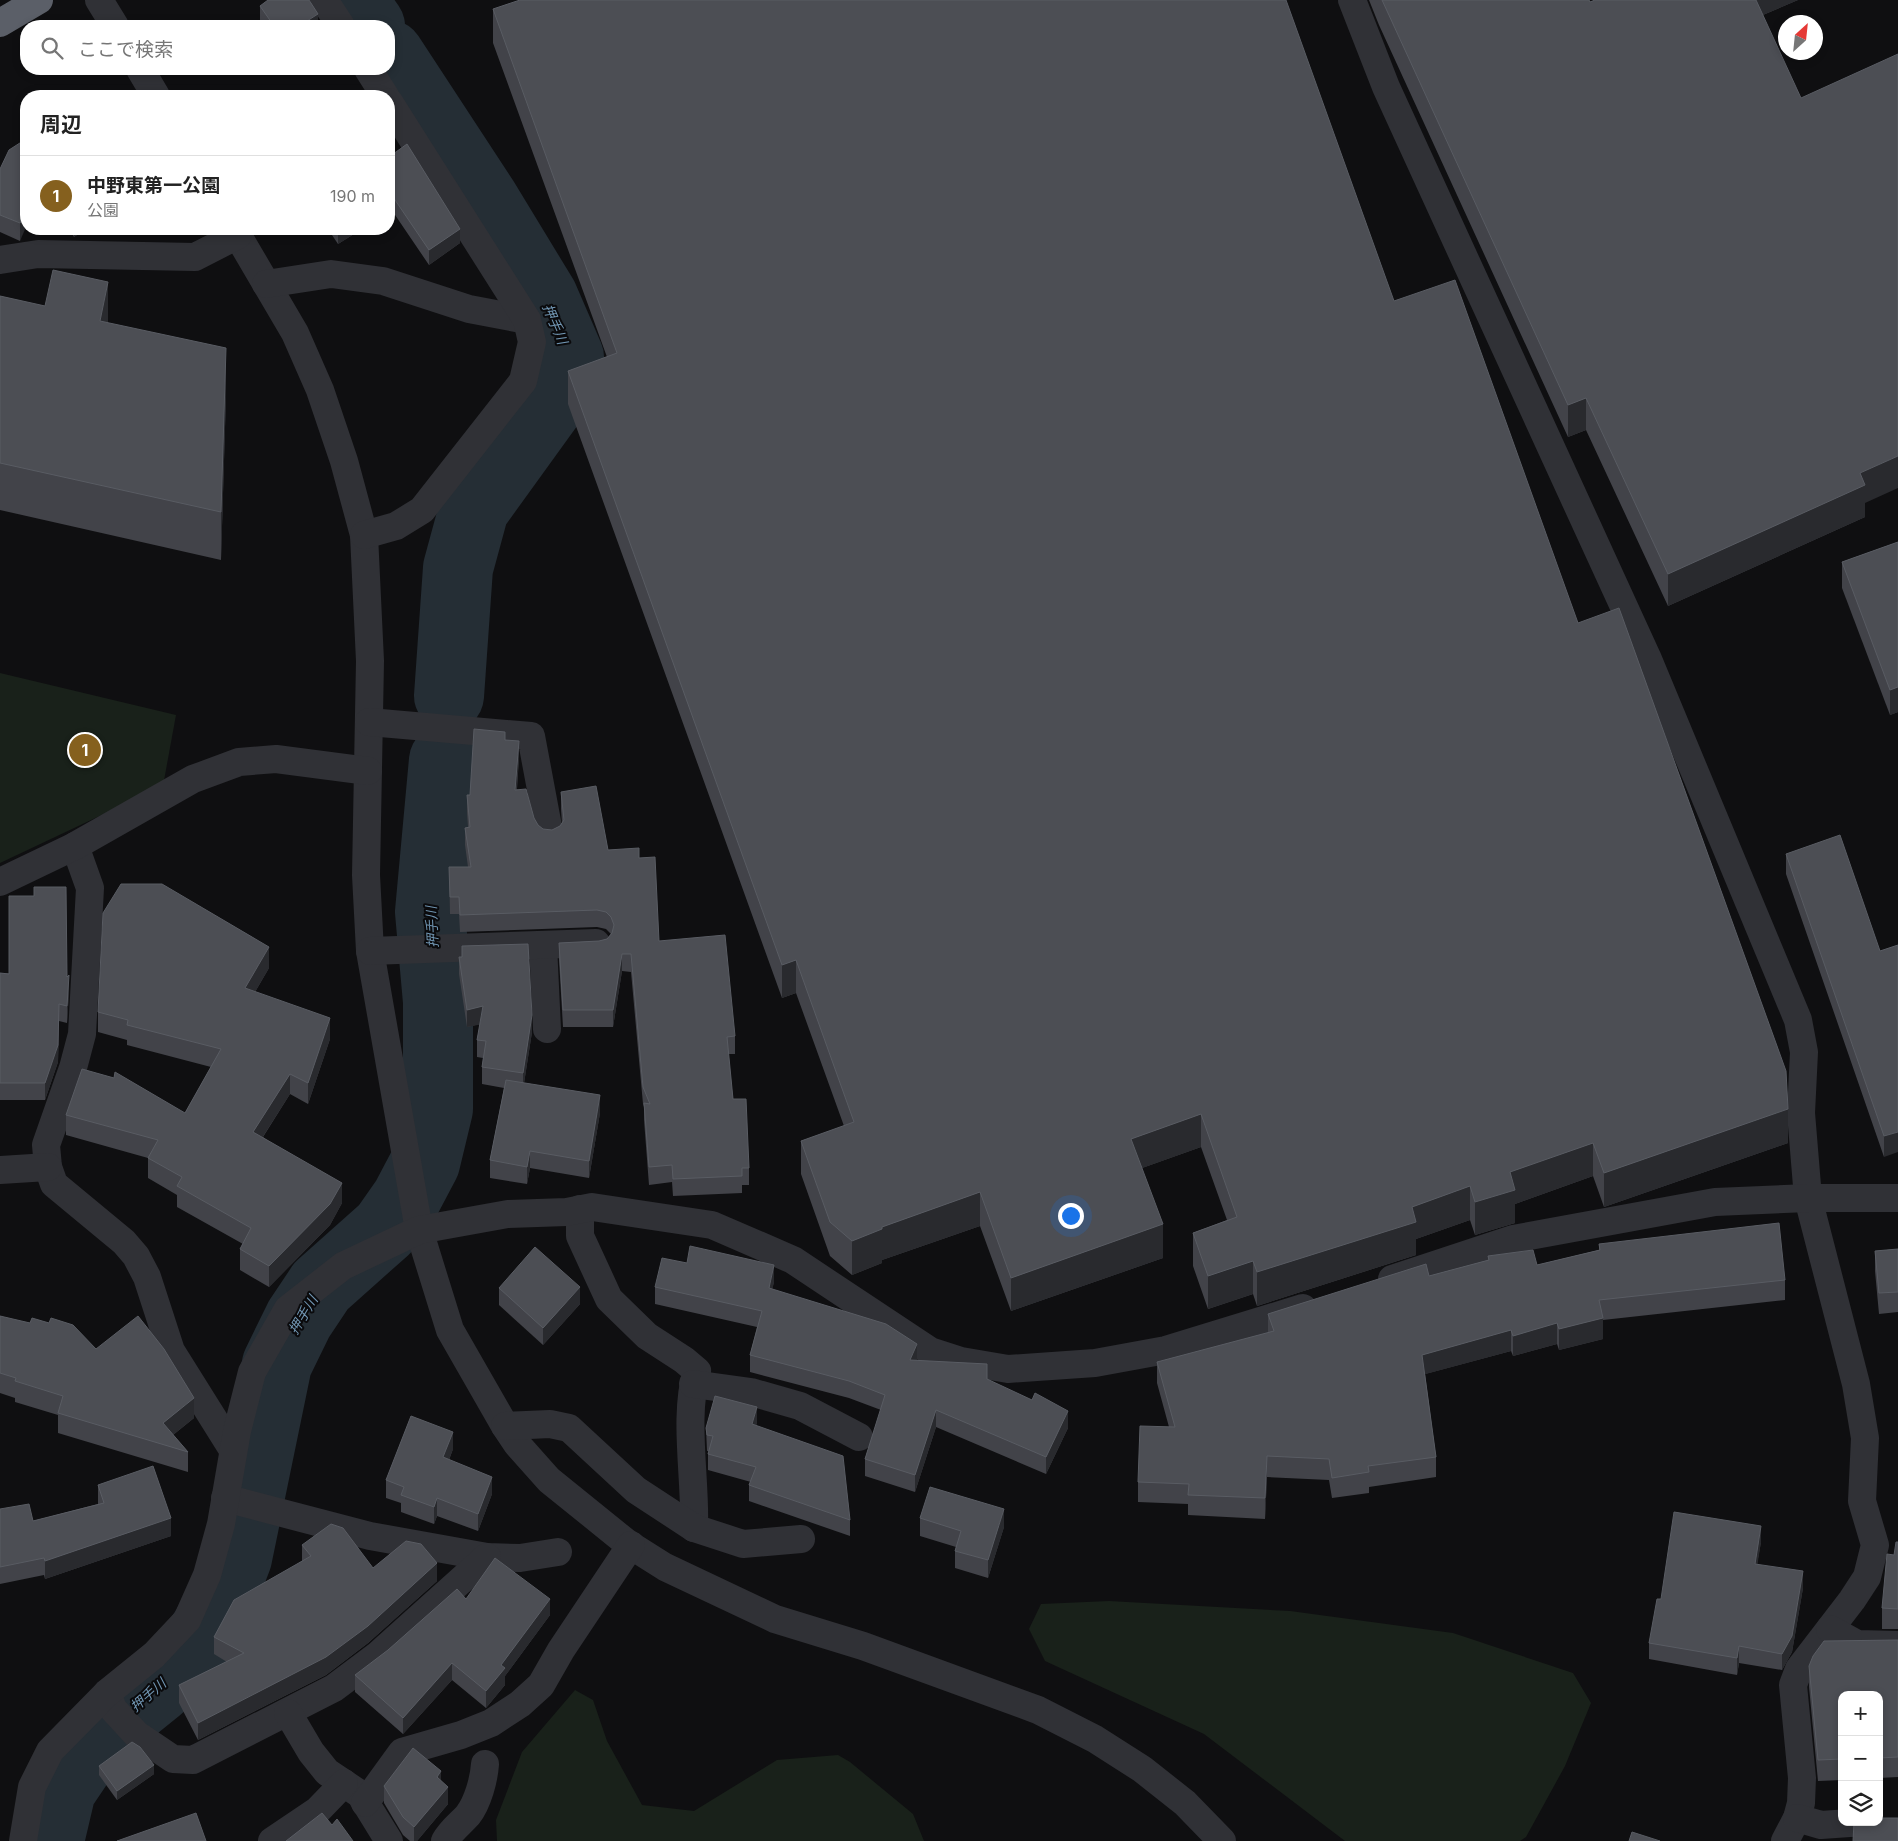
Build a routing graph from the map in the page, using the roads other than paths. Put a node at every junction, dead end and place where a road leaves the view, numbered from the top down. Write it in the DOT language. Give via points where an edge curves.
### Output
graph roads {
  1 [pos="39,0"];
  2 [pos="99,0"];
  3 [pos="324,0"];
  4 [pos="1352,0"];
  5 [pos="111,20"];
  6 [pos="337,20"];
  7 [pos="0,23"];
  8 [pos="144,75"];
  9 [pos="372,75"];
  10 [pos="152,90"];
  11 [pos="381,90"];
  12 [pos="395,112"];
  13 [pos="231,235"];
  14 [pos="238,235"];
  15 [pos="0,260"];
  16 [pos="266,284"];
  17 [pos="526,320"];
  18 [pos="364,535"];
  19 [pos="369,722"];
  20 [pos="368,771"];
  21 [pos="549,832"];
  22 [pos="75,846"];
  23 [pos="0,882"];
  24 [pos="598,943"];
  25 [pos="544,945"];
  26 [pos="370,951"];
  27 [pos="547,1029"];
  28 [pos="48,1167"];
  29 [pos="0,1170"];
  30 [pos="1808,1198"];
  31 [pos="1898,1198"];
  32 [pos="580,1210"];
  33 [pos="419,1230"];
  34 [pos="1365,1288"];
  35 [pos="1327,1300"];
  36 [pos="693,1384"];
  37 [pos="505,1426"];
  38 [pos="859,1437"];
  39 [pos="233,1450"];
  40 [pos="225,1498"];
  41 [pos="694,1528"];
  42 [pos="801,1538"];
  43 [pos="631,1545"];
  44 [pos="558,1552"];
  45 [pos="487,1557"];
  46 [pos="1830,1629"];
  47 [pos="1898,1645"];
  48 [pos="107,1693"];
  49 [pos="288,1713"];
  50 [pos="486,1764"];
  51 [pos="344,1783"];
  52 [pos="365,1803"];
  53 [pos="1838,1824"];
  54 [pos="1791,1830"];
  55 [pos="23,1841"];
  56 [pos="272,1841"];
  57 [pos="389,1841"];
  58 [pos="445,1841"];
  59 [pos="1222,1841"];
  1 -- 7 [label="highway"];
  2 -- 5 [label="street"];
  3 -- 6 [label="street"];
  4 -- 30 [label="street" via="1386,87 1647,657 1798,1020 1804,1052 1801,1113"];
  8 -- 10 [label="street"];
  9 -- 11 [label="street"];
  12 -- 17 [label="street"];
  13 -- 15 [label="street" via="196,257 38,254"];
  14 -- 16 [label="street"];
  16 -- 17 [label="street" via="331,274 383,281 468,309"];
  16 -- 18 [label="street" via="295,333 320,390"];
  17 -- 18 [label="street" via="532,342 523,382 422,510 396,526"];
  18 -- 19 [label="street" via="370,661"];
  19 -- 20 [label="street"];
  19 -- 21 [label="street" via="531,736"];
  20 -- 22 [label="street" via="276,759 238,762 193,779"];
  20 -- 26 [label="street" via="366,874"];
  22 -- 23 [label="street"];
  22 -- 28 [label="street" via="90,888 82,1034 46,1145"];
  24 -- 25 [label="street"];
  25 -- 26 [label="street"];
  25 -- 27 [label="street"];
  26 -- 33 [label="street"];
  28 -- 29 [label="street"];
  28 -- 39 [label="street" via="54,1184 124,1242 136,1256 147,1278 171,1351"];
  30 -- 31 [label="street"];
  30 -- 34 [label="street" via="1716,1202 1514,1239"];
  30 -- 46 [label="street" via="1856,1384 1865,1438 1862,1501 1875,1545 1867,1577"];
  32 -- 33 [label="street" via="508,1214"];
  32 -- 35 [label="street" via="592,1207 638,1213 712,1225 737,1234 793,1260 930,1351 961,1361 1008,1369 1094,1363 1166,1350"];
  32 -- 36 [label="street" via="580,1236 609,1299 647,1336 697,1371"];
  33 -- 37 [label="street" via="450,1330"];
  33 -- 39 [label="street" via="343,1266 288,1309 252,1372"];
  36 -- 38 [label="street" via="751,1392 800,1406"];
  36 -- 41 [label="street"];
  37 -- 41 [label="street" via="550,1424 569,1428 636,1490"];
  37 -- 43 [label="street" via="549,1480"];
  39 -- 40 [label="street"];
  40 -- 45 [label="street" via="370,1536"];
  40 -- 48 [label="street" via="207,1575 187,1620 154,1655"];
  41 -- 42 [label="street" via="743,1544"];
  43 -- 52 [label="street" via="541,1685 491,1723 402,1752"];
  43 -- 59 [label="street" via="665,1567 775,1619 863,1646 1038,1710 1095,1739 1142,1769 1185,1802"];
  44 -- 45 [label="street" via="520,1558"];
  45 -- 49 [label="street" via="378,1655 334,1688"];
  46 -- 47 [label="street" via="1857,1644"];
  46 -- 54 [label="street" via="1799,1669 1793,1685 1802,1778 1801,1803"];
  48 -- 49 [label="street" via="113,1709 136,1734 173,1759 193,1760"];
  48 -- 55 [label="street" via="50,1751 32,1787"];
  49 -- 51 [label="street" via="327,1772"];
  50 -- 58 [label="street" via="484,1778 469,1813"];
  51 -- 52 [label="street" via="360,1794"];
  51 -- 56 [label="street" via="318,1810"];
  52 -- 57 [label="street"];
  53 -- 54 [label="street"];
}
